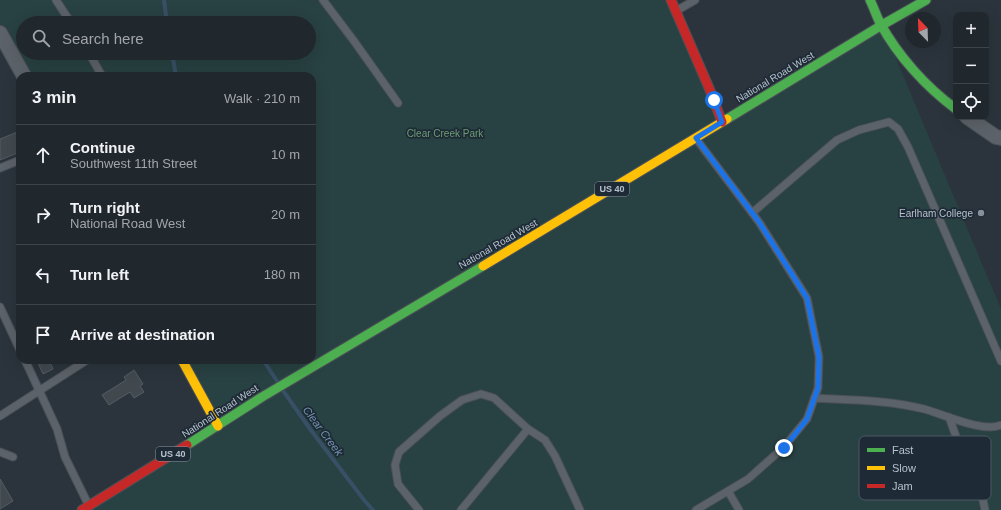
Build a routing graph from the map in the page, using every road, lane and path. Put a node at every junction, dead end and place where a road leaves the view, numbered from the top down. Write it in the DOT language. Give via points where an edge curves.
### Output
graph roads {
  1 [pos="56,0"];
  2 [pos="322,0"];
  3 [pos="671,0"];
  4 [pos="696,0"];
  5 [pos="870,0"];
  6 [pos="926,0"];
  7 [pos="676,11"];
  8 [pos="66,16"];
  9 [pos="882,25"];
  10 [pos="0,33"];
  11 [pos="93,60"];
  12 [pos="22,72"];
  13 [pos="100,72"];
  14 [pos="398,103"];
  15 [pos="953,107"];
  16 [pos="971,120"];
  17 [pos="722,122"];
  18 [pos="696,138"];
  19 [pos="1001,138"];
  20 [pos="16,162"];
  21 [pos="0,168"];
  22 [pos="752,213"];
  23 [pos="0,306"];
  24 [pos="16,341"];
  25 [pos="1001,361"];
  26 [pos="27,364"];
  27 [pos="82,364"];
  28 [pos="184,364"];
  29 [pos="39,391"];
  30 [pos="814,398"];
  31 [pos="0,416"];
  32 [pos="949,417"];
  33 [pos="1001,425"];
  34 [pos="218,426"];
  35 [pos="528,428"];
  36 [pos="956,436"];
  37 [pos="0,452"];
  38 [pos="13,457"];
  39 [pos="728,491"];
  40 [pos="983,500"];
  41 [pos="87,509"];
  42 [pos="419,510"];
  43 [pos="461,510"];
  44 [pos="580,510"];
  45 [pos="696,510"];
  46 [pos="739,510"];
  47 [pos="985,510"];
  1 -- 8 [label="lane"];
  2 -- 14 [label="lane"];
  3 -- 7 [label="main road"];
  4 -- 7 [label="lane"];
  5 -- 9 [label="main road"];
  6 -- 9 [label="main road, National Road West / US 40"];
  7 -- 17 [label="main road"];
  9 -- 15 [label="main road" via="918,74"];
  9 -- 17 [label="main road, National Road West / US 40"];
  10 -- 12 [label="street"];
  11 -- 13 [label="lane"];
  16 -- 19 [label="street"];
  17 -- 18 [label="main road, National Road West / US 40"];
  18 -- 22 [label="lane"];
  18 -- 34 [label="main road, National Road West / US 40" via="262,397"];
  20 -- 21 [label="lane"];
  22 -- 25 [label="lane" via="837,140 859,130 889,122 898,129 908,147"];
  22 -- 30 [label="lane" via="807,298 819,357 818,388"];
  23 -- 24 [label="lane"];
  26 -- 29 [label="lane"];
  27 -- 29 [label="lane"];
  28 -- 34 [label="main road"];
  29 -- 31 [label="lane"];
  29 -- 41 [label="lane" via="57,429 65,457"];
  30 -- 32 [label="lane" via="887,402"];
  30 -- 39 [label="lane" via="807,419 784,448 748,479"];
  32 -- 33 [label="lane" via="974,425"];
  32 -- 36 [label="lane"];
  34 -- 41 [label="main road, National Road West / US 40"];
  35 -- 42 [label="lane" via="494,398 481,394 462,400 440,416 399,452 395,466 398,484"];
  35 -- 43 [label="lane"];
  35 -- 44 [label="lane" via="545,440"];
  37 -- 38 [label="lane"];
  39 -- 45 [label="lane"];
  39 -- 46 [label="lane"];
  40 -- 47 [label="lane"];
}
